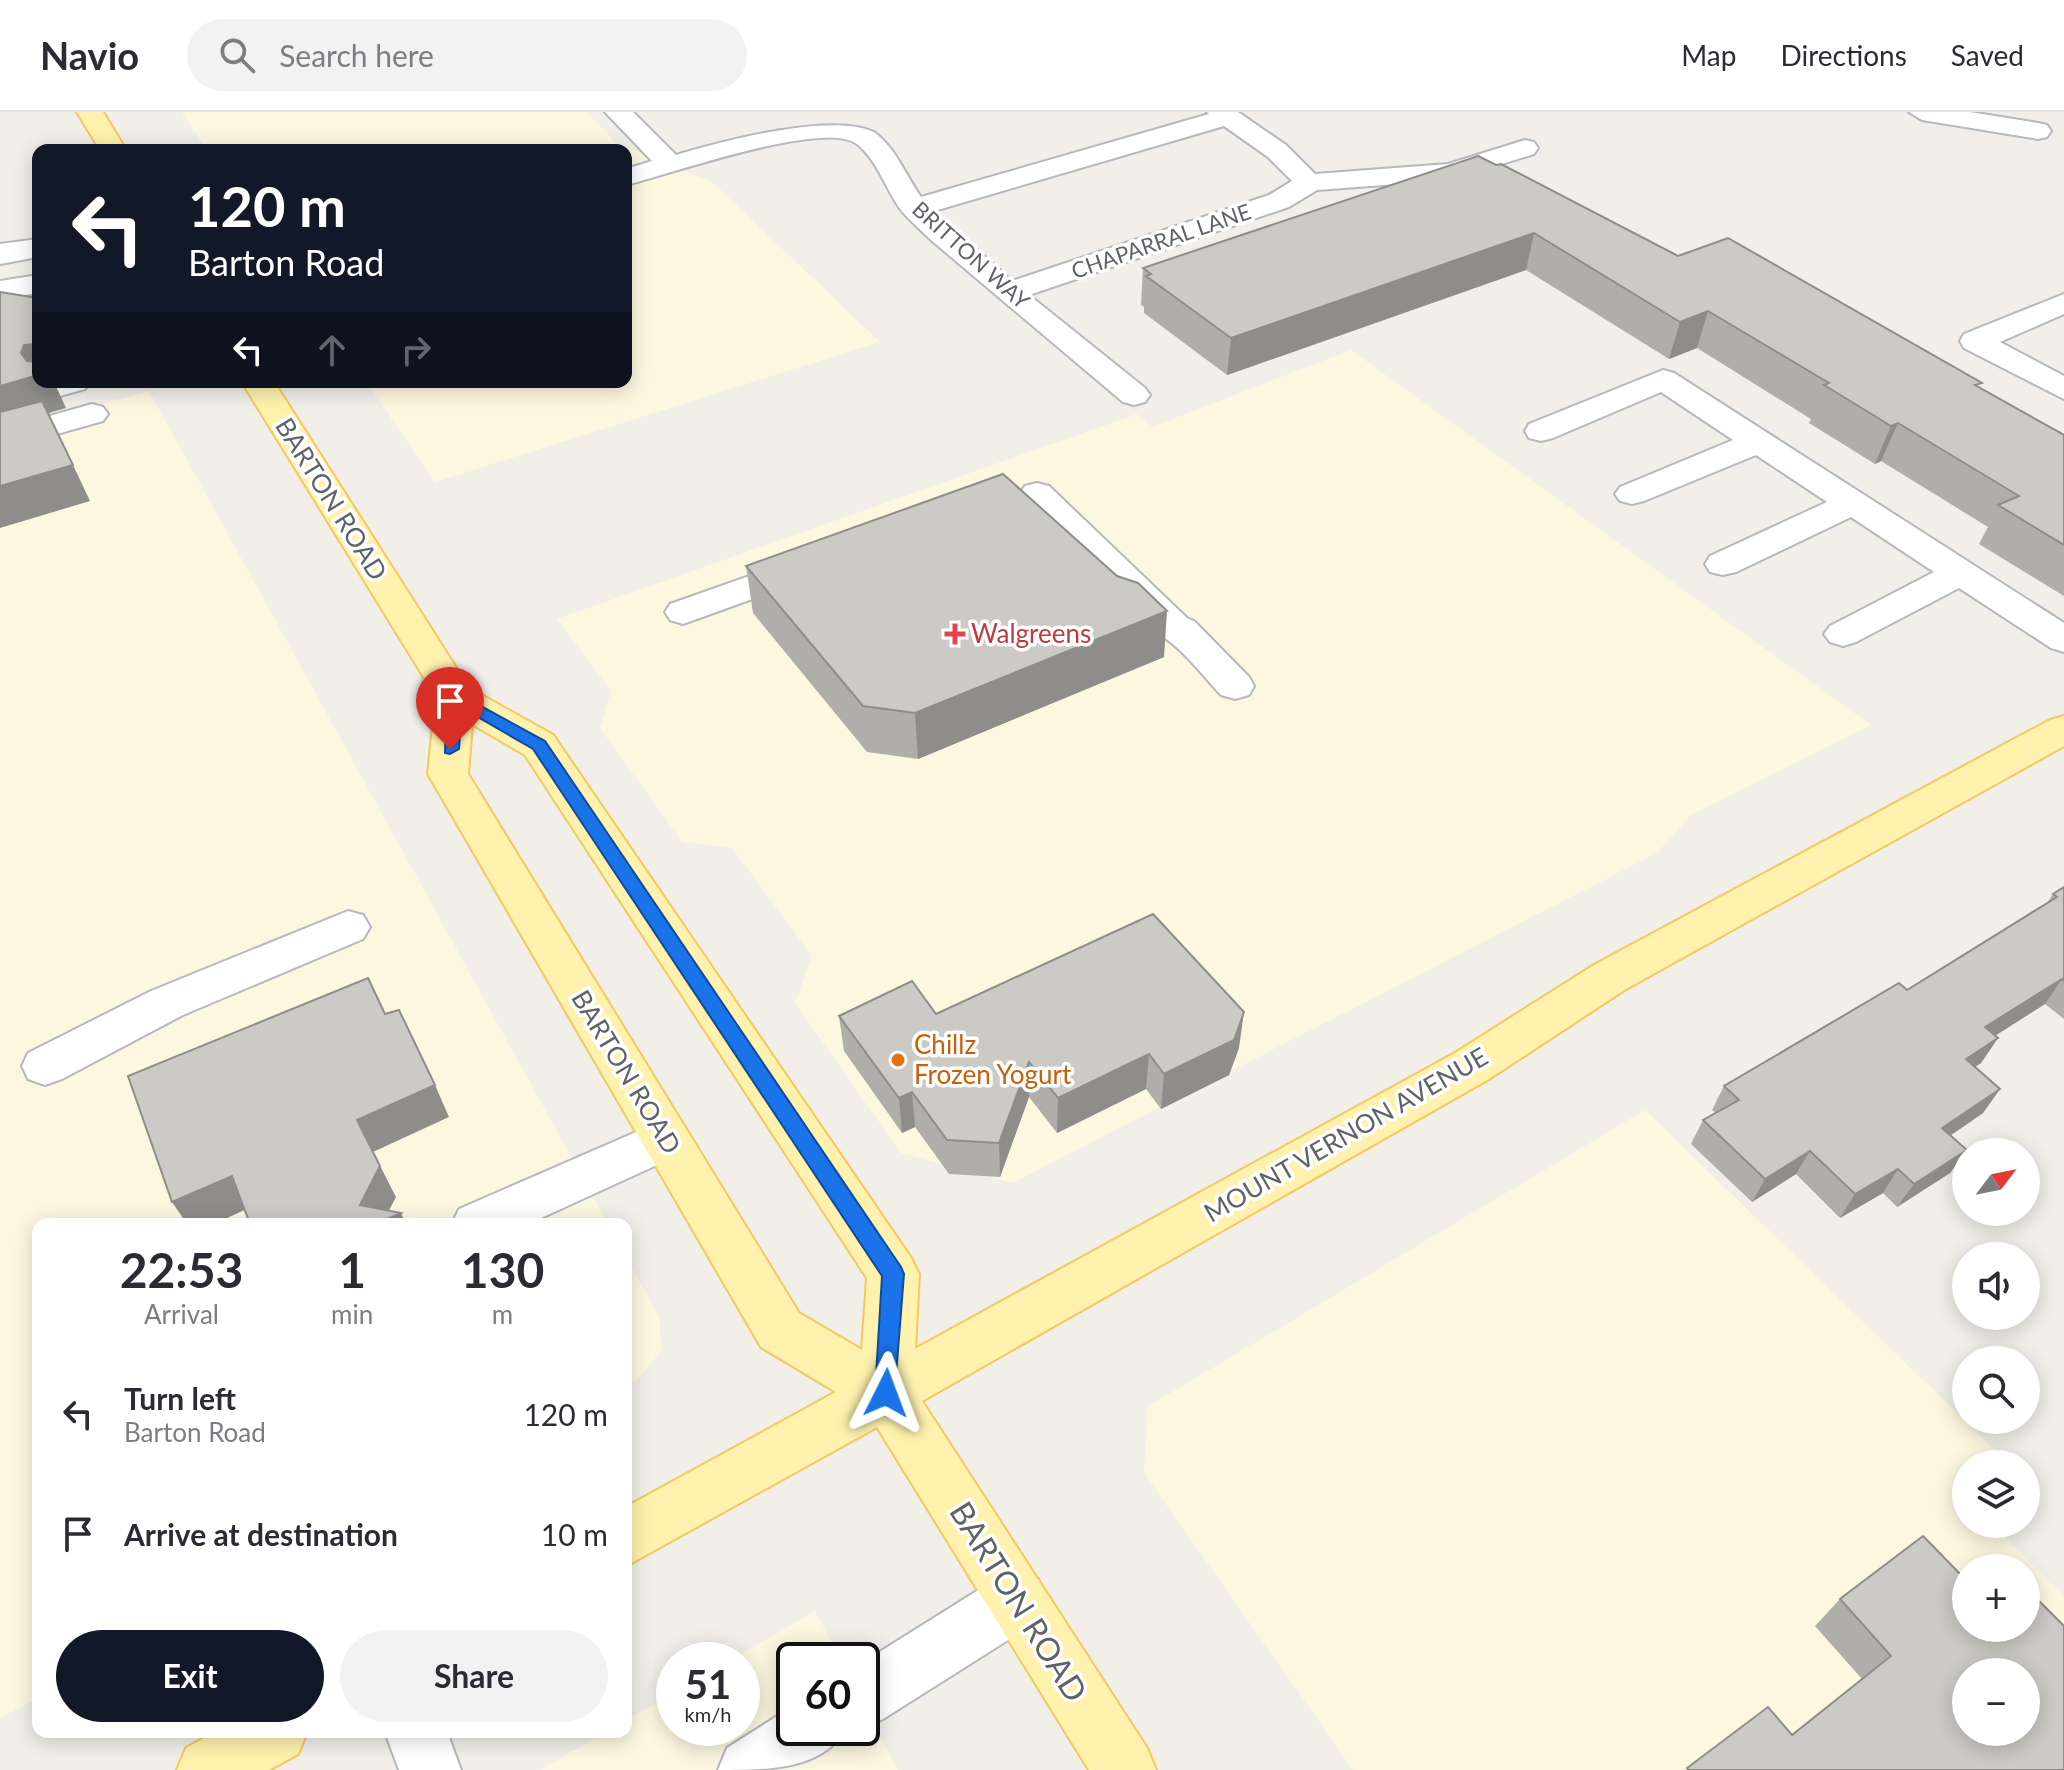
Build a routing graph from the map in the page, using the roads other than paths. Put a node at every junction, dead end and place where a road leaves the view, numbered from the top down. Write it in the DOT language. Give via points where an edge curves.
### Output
graph roads {
  1 [pos="90,112"];
  2 [pos="618,112"];
  3 [pos="1922,112"];
  4 [pos="1995,112"];
  5 [pos="1224,115"];
  6 [pos="2038,131"];
  7 [pos="2064,142"];
  8 [pos="109,144"];
  9 [pos="1525,148"];
  10 [pos="671,165"];
  11 [pos="632,175"];
  12 [pos="1309,183"];
  13 [pos="914,208"];
  14 [pos="32,249"];
  15 [pos="0,253"];
  16 [pos="32,285"];
  17 [pos="0,290"];
  18 [pos="1010,292"];
  19 [pos="2064,303"];
  20 [pos="262,388"];
  21 [pos="2064,389"];
  22 [pos="1134,395"];
  23 [pos="92,414"];
  24 [pos="1541,431"];
  25 [pos="0,440"];
  26 [pos="1758,442"];
  27 [pos="1632,494"];
  28 [pos="1020,495"];
  29 [pos="1853,503"];
  30 [pos="843,554"];
  31 [pos="1723,564"];
  32 [pos="1960,573"];
  33 [pos="683,612"];
  34 [pos="1843,634"];
  35 [pos="2064,640"];
  36 [pos="1235,686"];
  37 [pos="455,697"];
  38 [pos="2064,729"];
  39 [pos="348,927"];
  40 [pos="45,1066"];
  41 [pos="666,1139"];
  42 [pos="490,1218"];
  43 [pos="886,1393"];
  44 [pos="632,1535"];
  45 [pos="1017,1600"];
  46 [pos="880,1687"];
  47 [pos="418,1738"];
  48 [pos="787,1746"];
  49 [pos="430,1770"];
  50 [pos="749,1770"];
  51 [pos="1125,1770"];
  1 -- 8 [label="main road"];
  2 -- 10 [label="street"];
  3 -- 6 [label="street"];
  4 -- 6 [label="street"];
  5 -- 12 [label="street" via="1277,151"];
  5 -- 13 [label="street"];
  6 -- 7 [label="street"];
  9 -- 12 [label="street" via="1451,172"];
  10 -- 11 [label="street, BRITTON WAY"];
  10 -- 13 [label="street, BRITTON WAY" via="828,127 856,132 875,149"];
  12 -- 18 [label="street, CHAPARRAL LANE" via="1279,201"];
  13 -- 18 [label="street, BRITTON WAY"];
  14 -- 15 [label="street"];
  16 -- 17 [label="street"];
  18 -- 22 [label="street, BRITTON WAY"];
  19 -- 21 [label="street" via="1975,341"];
  20 -- 37 [label="main road, BARTON ROAD"];
  23 -- 25 [label="street"];
  24 -- 26 [label="street" via="1663,380"];
  26 -- 27 [label="street"];
  26 -- 29 [label="street"];
  28 -- 36 [label="street" via="1130,612 1181,629"];
  29 -- 31 [label="street"];
  29 -- 32 [label="street"];
  30 -- 33 [label="street"];
  32 -- 34 [label="street"];
  32 -- 35 [label="street"];
  37 -- 41 [label="main road, BARTON ROAD" via="448,774"];
  37 -- 43 [label="main road, BARTON ROAD" via="539,745 893,1274"];
  38 -- 43 [label="main road, MOUNT VERNON AVENUE" via="1610,977 1472,1066"];
  39 -- 40 [label="street" via="167,1003"];
  41 -- 42 [label="street"];
  41 -- 43 [label="main road, BARTON ROAD" via="780,1330"];
  43 -- 44 [label="main road, MOUNT VERNON AVENUE"];
  43 -- 45 [label="main road, BARTON ROAD"];
  45 -- 46 [label="street"];
  45 -- 51 [label="main road, BARTON ROAD"];
  47 -- 49 [label="street"];
  48 -- 50 [label="street"];
}
